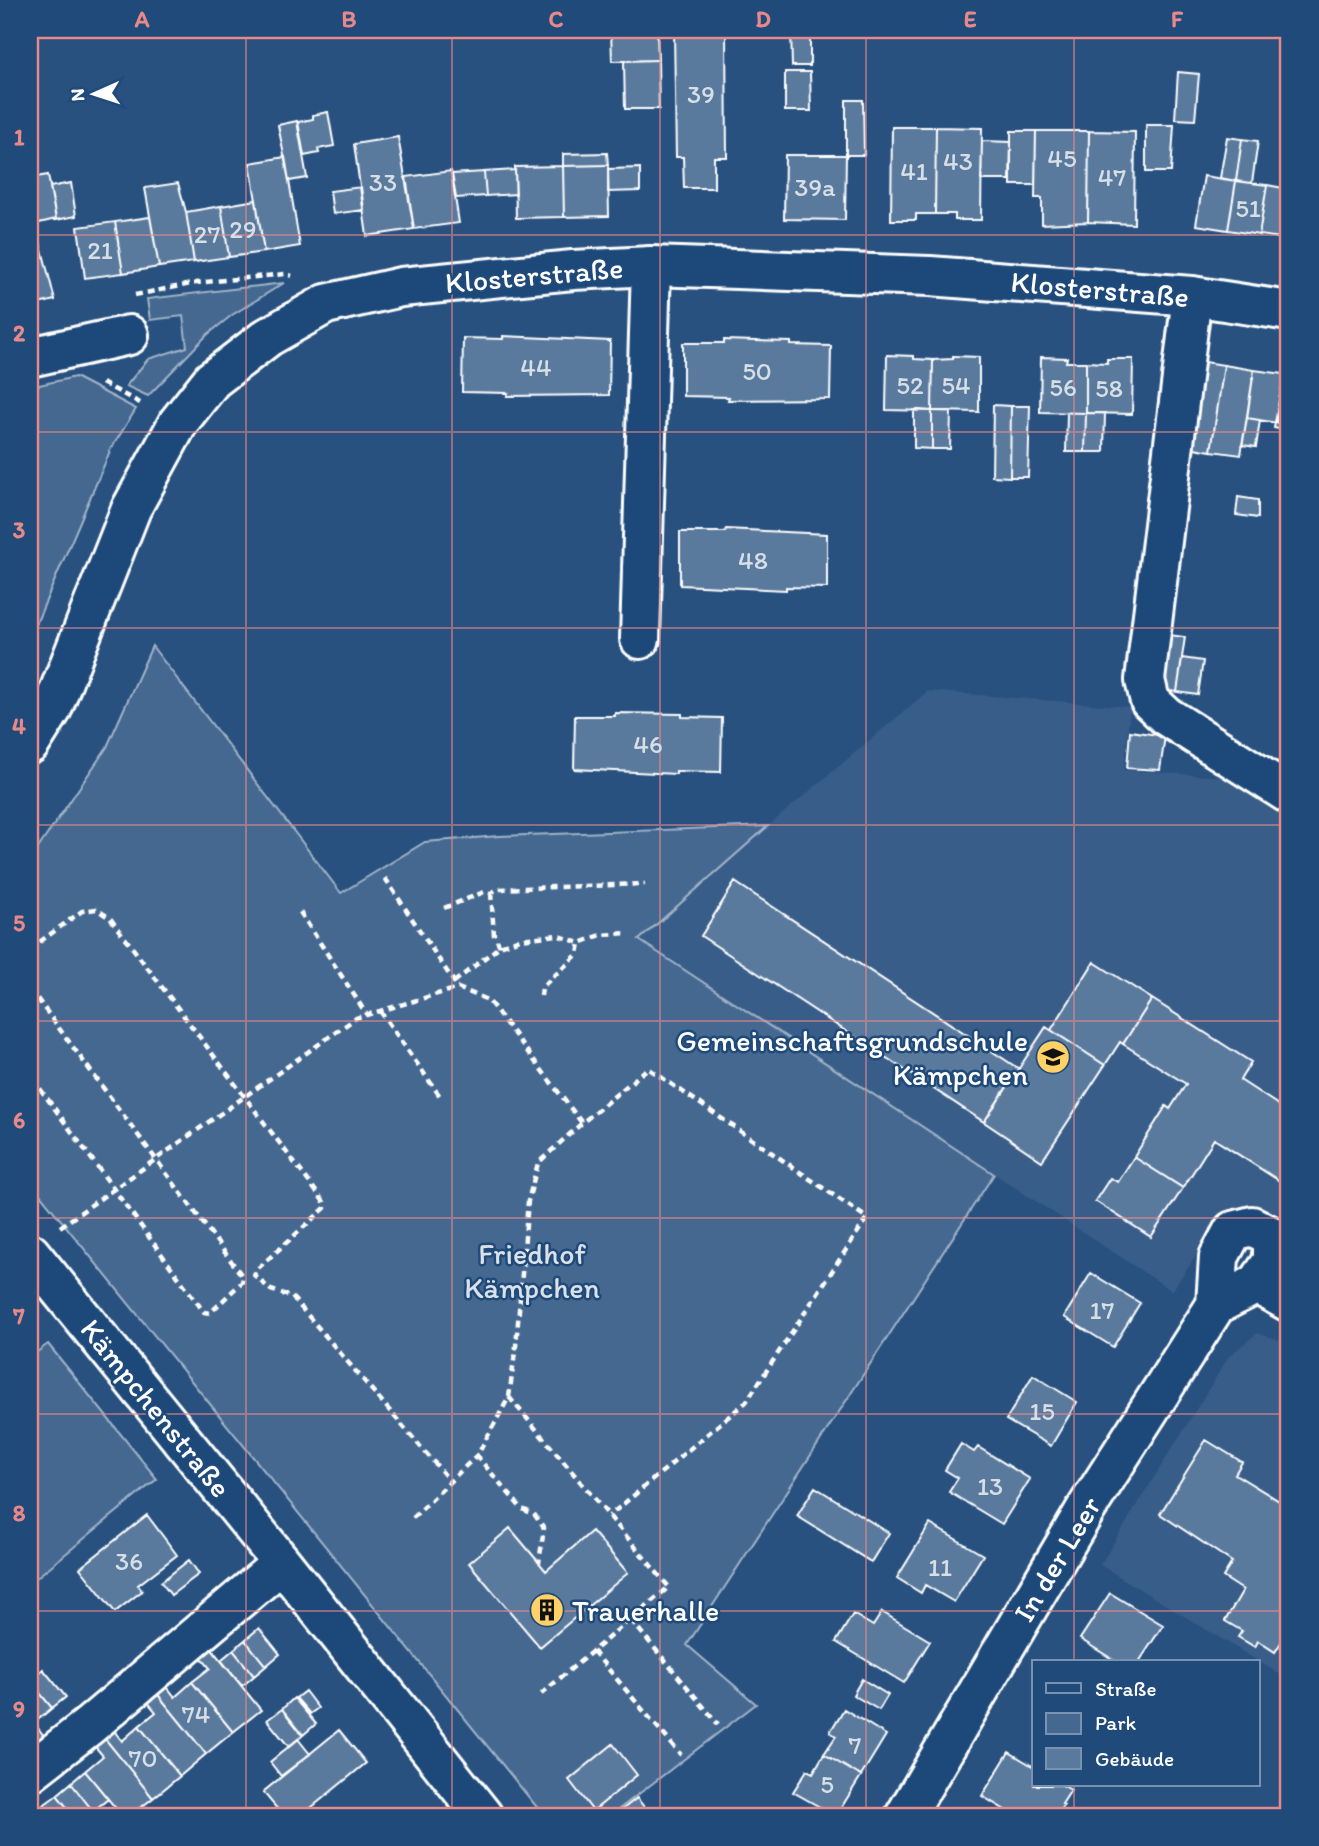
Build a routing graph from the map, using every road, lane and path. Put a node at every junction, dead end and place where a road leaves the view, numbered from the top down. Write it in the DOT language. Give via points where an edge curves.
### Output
graph roads {
  1 [pos="651,266"];
  2 [pos="131,295"];
  3 [pos="1192,296"];
  4 [pos="326,304"];
  5 [pos="1289,311"];
  6 [pos="129,335"];
  7 [pos="39,355"];
  8 [pos="178,422"];
  9 [pos="640,639"];
  10 [pos="30,744"];
  11 [pos="1289,793"];
  12 [pos="385,878"];
  13 [pos="645,884"];
  14 [pos="491,893"];
  15 [pos="444,908"];
  16 [pos="300,912"];
  17 [pos="629,933"];
  18 [pos="580,943"];
  19 [pos="500,946"];
  20 [pos="30,949"];
  21 [pos="454,982"];
  22 [pos="458,988"];
  23 [pos="30,989"];
  24 [pos="541,996"];
  25 [pos="380,1011"];
  26 [pos="367,1015"];
  27 [pos="30,1075"];
  28 [pos="244,1097"];
  29 [pos="442,1099"];
  30 [pos="582,1123"];
  31 [pos="155,1159"];
  32 [pos="114,1189"];
  33 [pos="30,1253"];
  34 [pos="1273,1293"];
  35 [pos="1216,1305"];
  36 [pos="509,1397"];
  37 [pos="476,1455"];
  38 [pos="450,1481"];
  39 [pos="609,1516"];
  40 [pos="413,1518"];
  41 [pos="282,1563"];
  42 [pos="539,1563"];
  43 [pos="631,1620"];
  44 [pos="593,1651"];
  45 [pos="540,1695"];
  46 [pos="718,1724"];
  47 [pos="681,1755"];
  48 [pos="30,1772"];
  49 [pos="483,1816"];
  50 [pos="905,1816"];
  1 -- 3 [label="street, Klosterstraße" via="930,276"];
  1 -- 4 [label="street, Klosterstraße" via="401,286"];
  1 -- 9 [label="street"];
  2 -- 4 [label="path" via="285,274 307,280"];
  3 -- 5 [label="street, Klosterstraße"];
  3 -- 11 [label="street" via="1145,681 1150,701 1166,716"];
  4 -- 8 [label="street, Klosterstraße" via="268,337 212,380"];
  6 -- 7 [label="street"];
  7 -- 8 [label="path"];
  8 -- 10 [label="street, Klosterstraße" via="131,509 52,709"];
  12 -- 21 [label="path"];
  13 -- 14 [label="path" via="497,889"];
  14 -- 15 [label="path"];
  14 -- 19 [label="path" via="494,935"];
  16 -- 26 [label="path"];
  17 -- 18 [label="path" via="601,935"];
  18 -- 19 [label="path" via="557,935"];
  18 -- 24 [label="path" via="578,954 542,987"];
  19 -- 21 [label="path"];
  20 -- 28 [label="path" via="82,911 96,909 110,918"];
  21 -- 22 [label="path"];
  22 -- 25 [label="path"];
  22 -- 30 [label="path" via="488,1000"];
  23 -- 31 [label="path"];
  25 -- 26 [label="path"];
  25 -- 29 [label="path"];
  26 -- 28 [label="path" via="356,1018"];
  27 -- 32 [label="path"];
  28 -- 31 [label="path"];
  28 -- 38 [label="path" via="325,1208 254,1275 271,1290 292,1297"];
  30 -- 36 [label="path" via="538,1163 528,1201"];
  30 -- 39 [label="path" via="648,1068 867,1218 746,1402"];
  31 -- 32 [label="path"];
  31 -- 32 [label="path" via="243,1277 210,1314 204,1312"];
  32 -- 33 [label="path"];
  33 -- 41 [label="street, Kämpchenstraße"];
  34 -- 35 [label="street, In der Leer"];
  34 -- 35 [label="street, In der Leer" via="1273,1237 1252,1226 1233,1231 1219,1257"];
  35 -- 50 [label="street, In der Leer" via="1086,1509"];
  36 -- 37 [label="path"];
  36 -- 39 [label="path"];
  37 -- 38 [label="path"];
  37 -- 42 [label="path" via="544,1528"];
  38 -- 40 [label="path"];
  39 -- 43 [label="path" via="669,1587"];
  41 -- 48 [label="street"];
  41 -- 49 [label="street, Kämpchenstraße"];
  43 -- 44 [label="path"];
  43 -- 46 [label="path"];
  44 -- 45 [label="path"];
  44 -- 47 [label="path"];
}
